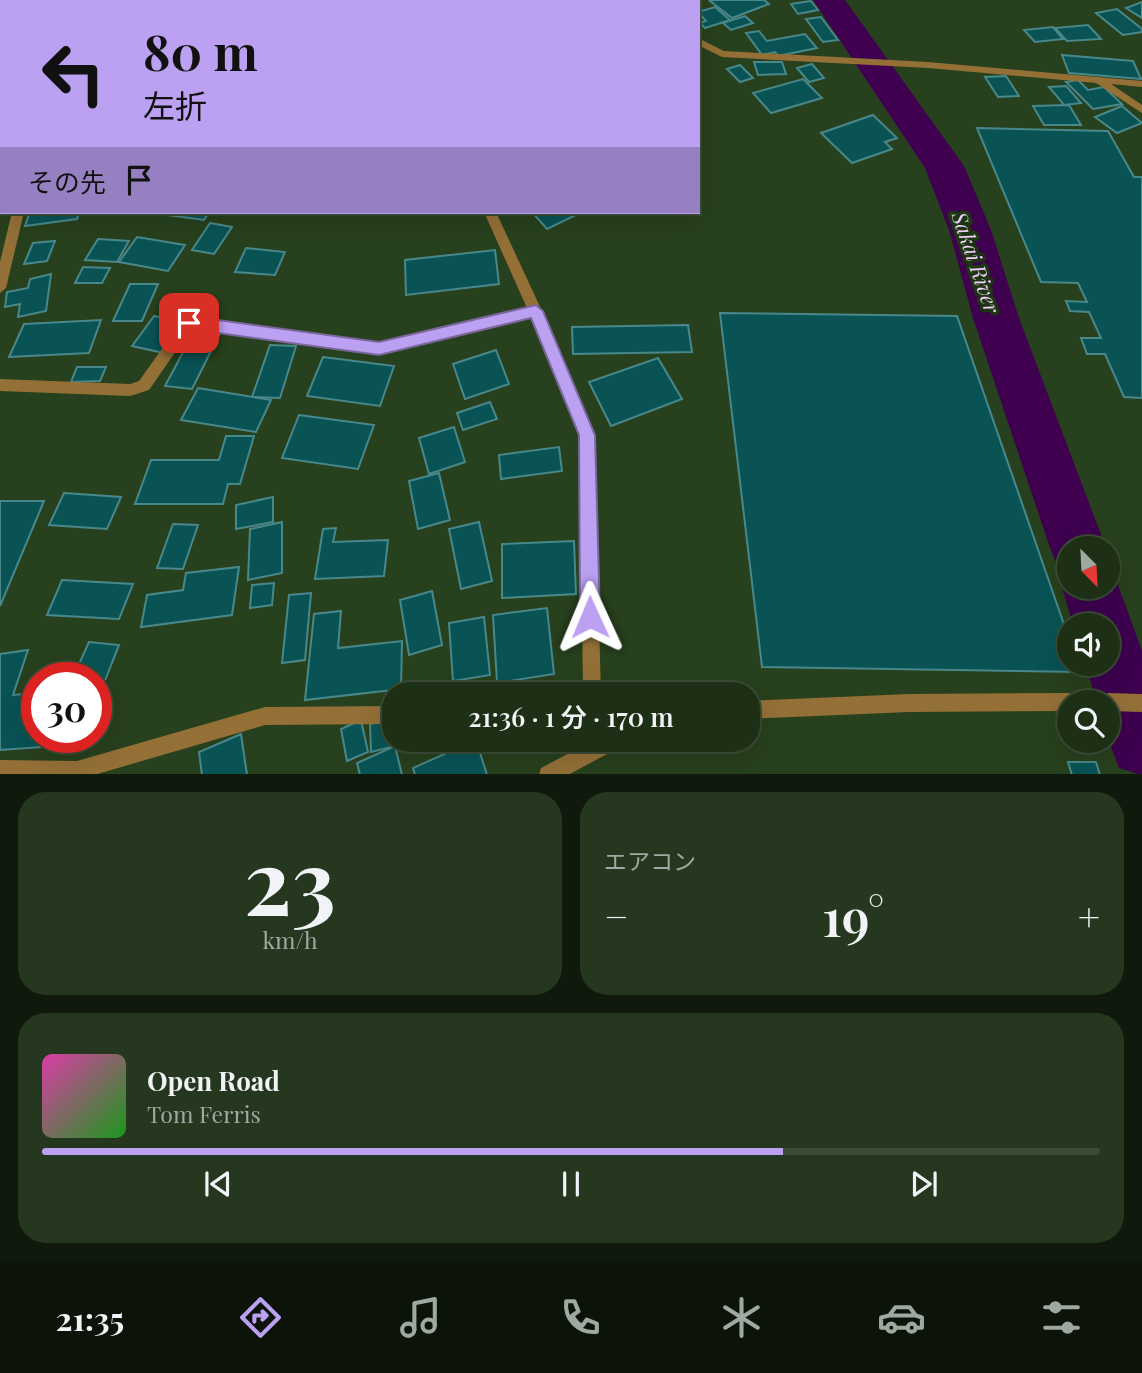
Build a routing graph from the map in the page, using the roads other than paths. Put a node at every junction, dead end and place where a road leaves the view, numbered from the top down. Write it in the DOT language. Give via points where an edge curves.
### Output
graph roads {
  1 [pos="700,42"];
  2 [pos="1094,78"];
  3 [pos="1142,84"];
  4 [pos="1142,110"];
  5 [pos="18,214"];
  6 [pos="491,214"];
  7 [pos="0,288"];
  8 [pos="536,311"];
  9 [pos="0,385"];
  10 [pos="592,682"];
  11 [pos="1057,702"];
  12 [pos="1120,702"];
  13 [pos="1142,703"];
  14 [pos="760,710"];
  15 [pos="382,715"];
  16 [pos="582,752"];
  17 [pos="0,769"];
  18 [pos="549,774"];
  1 -- 2 [label="street" via="722,54"];
  2 -- 3 [label="street"];
  2 -- 4 [label="street"];
  5 -- 7 [label="street"];
  6 -- 8 [label="street"];
  8 -- 9 [label="street" via="379,348 189,323 144,386 130,390"];
  8 -- 10 [label="street" via="587,435"];
  11 -- 14 [label="street"];
  12 -- 13 [label="street"];
  15 -- 17 [label="street" via="265,716 77,770"];
  16 -- 18 [label="street"];
}
